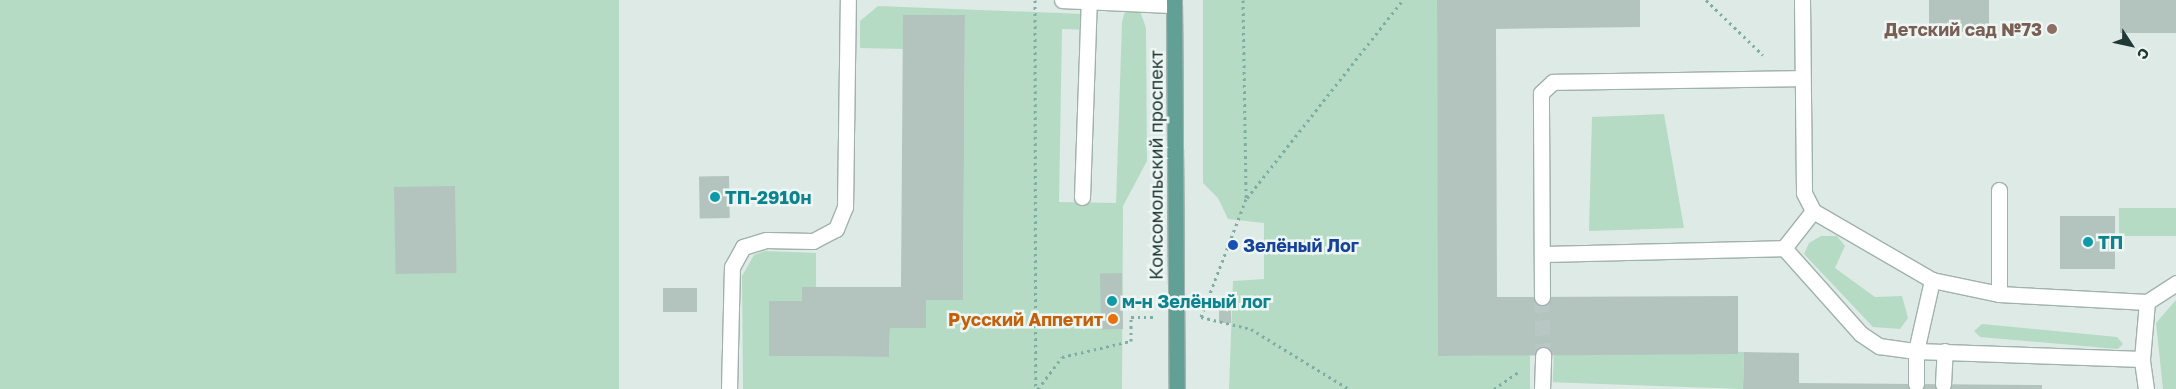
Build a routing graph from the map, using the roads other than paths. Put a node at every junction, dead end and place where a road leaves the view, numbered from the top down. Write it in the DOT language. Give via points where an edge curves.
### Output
graph roads {
  1 [pos="848,0"];
  2 [pos="1062,0"];
  3 [pos="1802,0"];
  4 [pos="1088,2"];
  5 [pos="1174,2"];
  6 [pos="1802,78"];
  7 [pos="1999,190"];
  8 [pos="1082,197"];
  9 [pos="1813,211"];
  10 [pos="1784,248"];
  11 [pos="1542,254"];
  12 [pos="1932,280"];
  13 [pos="2176,283"];
  14 [pos="1999,294"];
  15 [pos="1542,297"];
  16 [pos="2147,302"];
  17 [pos="1945,351"];
  18 [pos="1916,352"];
  19 [pos="1542,355"];
  20 [pos="2142,359"];
  21 [pos="1916,384"];
  22 [pos="1944,384"];
  23 [pos="729,389"];
  24 [pos="1177,389"];
  25 [pos="1542,389"];
  26 [pos="2146,389"];
  1 -- 23 [label="lane" via="845,207 836,229 813,241 766,240 743,247 732,267"];
  2 -- 4 [label="lane"];
  3 -- 6 [label="lane"];
  4 -- 5 [label="lane"];
  4 -- 8 [label="lane"];
  5 -- 24 [label="main road, Комсомольский проспект"];
  6 -- 9 [label="lane" via="1804,193"];
  6 -- 11 [label="lane" via="1553,82 1541,93"];
  7 -- 14 [label="lane"];
  9 -- 10 [label="lane"];
  9 -- 12 [label="lane"];
  10 -- 11 [label="lane"];
  10 -- 18 [label="lane" via="1861,334 1879,346"];
  11 -- 15 [label="lane"];
  12 -- 14 [label="lane"];
  12 -- 18 [label="lane"];
  13 -- 16 [label="lane"];
  14 -- 16 [label="lane"];
  16 -- 20 [label="lane"];
  17 -- 18 [label="lane"];
  17 -- 20 [label="lane"];
  17 -- 22 [label="lane"];
  18 -- 21 [label="lane"];
  19 -- 25 [label="lane"];
  20 -- 26 [label="lane"];
}
